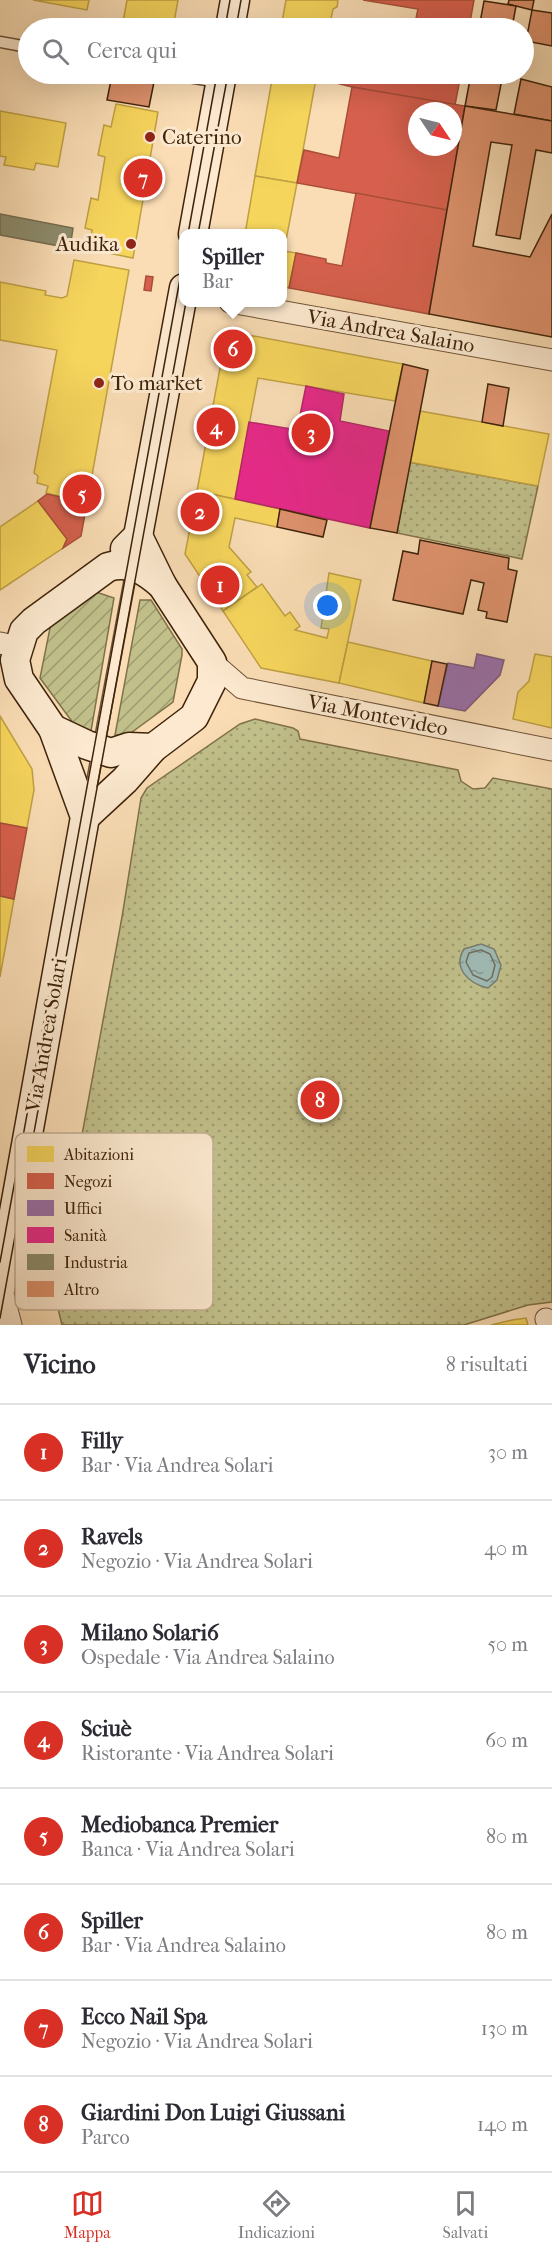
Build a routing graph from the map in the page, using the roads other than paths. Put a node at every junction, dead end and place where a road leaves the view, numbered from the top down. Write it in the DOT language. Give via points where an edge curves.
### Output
graph roads {
  1 [pos="236,0"];
  2 [pos="232,18"];
  3 [pos="0,42"];
  4 [pos="18,45"];
  5 [pos="220,84"];
  6 [pos="194,229"];
  7 [pos="180,307"];
  8 [pos="253,307"];
  9 [pos="552,360"];
  10 [pos="138,536"];
  11 [pos="120,567"];
  12 [pos="162,585"];
  13 [pos="9,645"];
  14 [pos="213,662"];
  15 [pos="53,729"];
  16 [pos="153,748"];
  17 [pos="99,750"];
  18 [pos="552,750"];
  19 [pos="85,818"];
  20 [pos="28,1133"];
  21 [pos="15,1206"];
  22 [pos="0,1289"];
  23 [pos="11,1325"];
  1 -- 2 [label="street"];
  3 -- 4 [label="lane"];
  5 -- 6 [label="street"];
  7 -- 10 [label="street"];
  8 -- 9 [label="street, Via Andrea Salaino"];
  10 -- 11 [label="street"];
  10 -- 12 [label="street"];
  11 -- 12 [label="street" via="147,572"];
  11 -- 13 [label="street" via="34,621"];
  11 -- 17 [label="lane, Via Andrea Solari"];
  12 -- 14 [label="street"];
  13 -- 15 [label="street" via="19,679"];
  14 -- 16 [label="street" via="212,681 194,717"];
  14 -- 18 [label="street, Via Montevideo" via="242,688"];
  15 -- 17 [label="street"];
  15 -- 19 [label="street"];
  16 -- 17 [label="street" via="129,747 111,753"];
  16 -- 19 [label="street"];
  17 -- 19 [label="lane, Via Andrea Solari"];
  19 -- 20 [label="street, Via Andrea Solari"];
  21 -- 22 [label="street, Via Andrea Solari"];
  22 -- 23 [label="street, Via Andrea Solari"];
}
